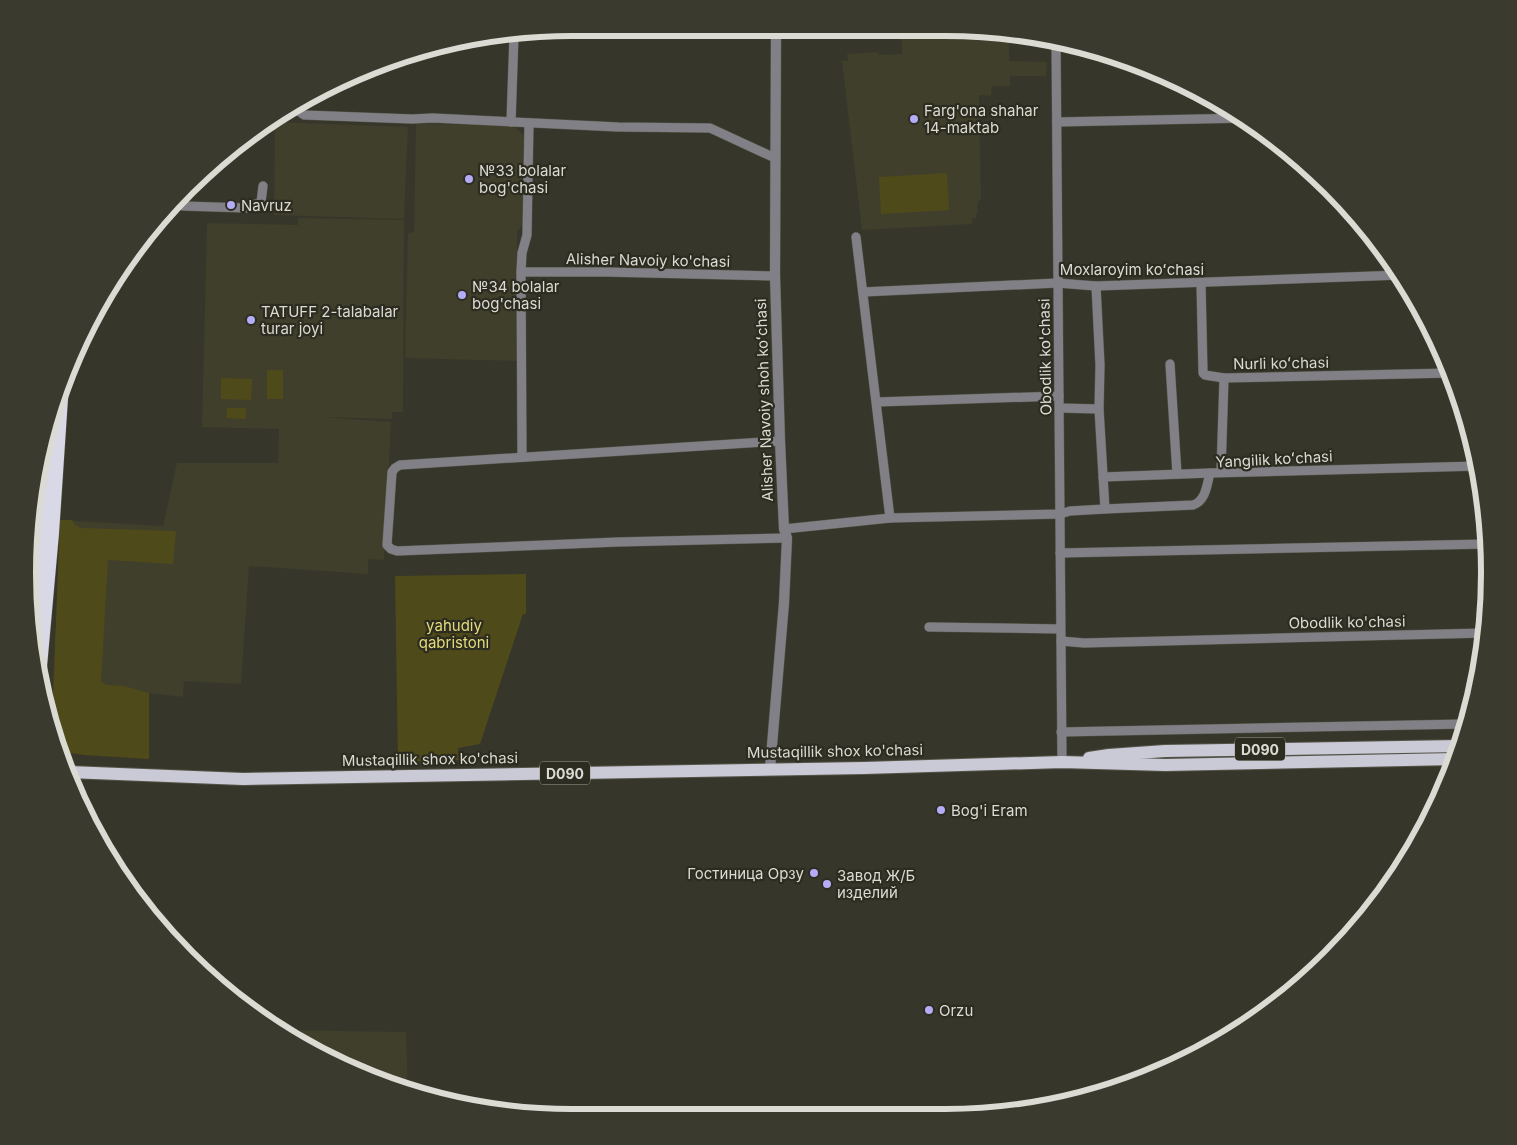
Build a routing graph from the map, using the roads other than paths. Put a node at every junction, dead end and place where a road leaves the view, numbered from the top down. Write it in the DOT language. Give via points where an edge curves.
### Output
graph roads {
  1 [pos="776,36"];
  2 [pos="514,40"];
  3 [pos="1056,49"];
  4 [pos="299,111"];
  5 [pos="1229,118"];
  6 [pos="511,122"];
  7 [pos="1057,122"];
  8 [pos="529,123"];
  9 [pos="775,158"];
  10 [pos="263,186"];
  11 [pos="183,206"];
  12 [pos="856,237"];
  13 [pos="521,272"];
  14 [pos="1390,275"];
  15 [pos="775,276"];
  16 [pos="1057,283"];
  17 [pos="1202,283"];
  18 [pos="1096,286"];
  19 [pos="863,292"];
  20 [pos="1170,364"];
  21 [pos="1442,373"];
  22 [pos="1224,378"];
  23 [pos="1059,396"];
  24 [pos="877,402"];
  25 [pos="1060,408"];
  26 [pos="1100,409"];
  27 [pos="60,418"];
  28 [pos="780,441"];
  29 [pos="522,457"];
  30 [pos="1470,466"];
  31 [pos="1221,472"];
  32 [pos="1210,473"];
  33 [pos="1177,474"];
  34 [pos="1102,477"];
  35 [pos="45,481"];
  36 [pos="1105,509"];
  37 [pos="1060,514"];
  38 [pos="890,518"];
  39 [pos="786,533"];
  40 [pos="1480,544"];
  41 [pos="1060,553"];
  42 [pos="36,585"];
  43 [pos="929,627"];
  44 [pos="1060,629"];
  45 [pos="1477,633"];
  46 [pos="1061,641"];
  47 [pos="42,646"];
  48 [pos="1458,724"];
  49 [pos="1062,732"];
  50 [pos="1452,746"];
  51 [pos="1447,759"];
  52 [pos="1062,762"];
  53 [pos="770,769"];
  54 [pos="75,772"];
  1 -- 9 [label="street, Alisher Navoiy shoh koʻchasi"];
  2 -- 6 [label="street"];
  3 -- 7 [label="street, Obodlik ko'chasi"];
  4 -- 6 [label="street" via="304,115"];
  5 -- 7 [label="street"];
  6 -- 8 [label="street"];
  7 -- 16 [label="street, Obodlik ko'chasi"];
  8 -- 9 [label="street" via="710,128"];
  8 -- 13 [label="street" via="527,235"];
  9 -- 15 [label="street, Alisher Navoiy shoh koʻchasi"];
  10 -- 11 [label="street" via="261,202 246,208"];
  12 -- 19 [label="street"];
  13 -- 15 [label="street, Alisher Navoiy ko'chasi"];
  13 -- 29 [label="street"];
  14 -- 17 [label="street, Moxlaroyim koʻchasi"];
  15 -- 28 [label="street, Alisher Navoiy shoh koʻchasi"];
  16 -- 18 [label="street, Moxlaroyim koʻchasi"];
  16 -- 19 [label="street, Moxlaroyim koʻchasi"];
  16 -- 23 [label="street, Obodlik ko'chasi"];
  17 -- 18 [label="street, Moxlaroyim koʻchasi"];
  17 -- 22 [label="street, Nurli koʻchasi" via="1203,374"];
  18 -- 26 [label="street"];
  19 -- 24 [label="street"];
  20 -- 33 [label="street"];
  21 -- 22 [label="street, Nurli koʻchasi"];
  22 -- 31 [label="street"];
  23 -- 24 [label="street"];
  23 -- 25 [label="street, Obodlik ko'chasi"];
  24 -- 38 [label="street"];
  25 -- 26 [label="street"];
  25 -- 37 [label="street, Obodlik ko'chasi"];
  26 -- 34 [label="street"];
  27 -- 47 [label="highway"];
  28 -- 29 [label="street"];
  28 -- 39 [label="street, Alisher Navoiy shoh koʻchasi"];
  29 -- 39 [label="street, Yangilik koʻchasi" via="400,465 395,468 392,472 388,545 397,552"];
  30 -- 31 [label="street, Yangilik koʻchasi"];
  31 -- 32 [label="street, Yangilik koʻchasi"];
  32 -- 33 [label="street"];
  32 -- 36 [label="street, Yangilik koʻchasi" via="1206,490 1198,504 1193,506"];
  33 -- 34 [label="street"];
  34 -- 36 [label="street"];
  35 -- 42 [label="highway"];
  36 -- 37 [label="street, Yangilik koʻchasi"];
  37 -- 38 [label="street, Yangilik koʻchasi"];
  37 -- 41 [label="street, Obodlik ko'chasi"];
  38 -- 39 [label="street, Yangilik koʻchasi"];
  39 -- 53 [label="street, Alisher Navoiy shoh koʻchasi" via="784,603"];
  40 -- 41 [label="street"];
  41 -- 44 [label="street, Obodlik ko'chasi"];
  43 -- 44 [label="street"];
  44 -- 46 [label="street, Obodlik ko'chasi"];
  45 -- 46 [label="street, Obodlik ko'chasi"];
  46 -- 49 [label="street, Obodlik ko'chasi"];
  48 -- 49 [label="street"];
  49 -- 52 [label="street, Obodlik ko'chasi"];
  50 -- 52 [label="main road, Mustaqillik shox ko'chasi / D090" via="1165,751"];
  51 -- 52 [label="main road, Mustaqillik shox ko'chasi / D090" via="1166,765"];
  52 -- 53 [label="main road, Mustaqillik shox ko'chasi / D090"];
  53 -- 54 [label="main road, Mustaqillik shox ko'chasi / D090" via="243,779"];
}
